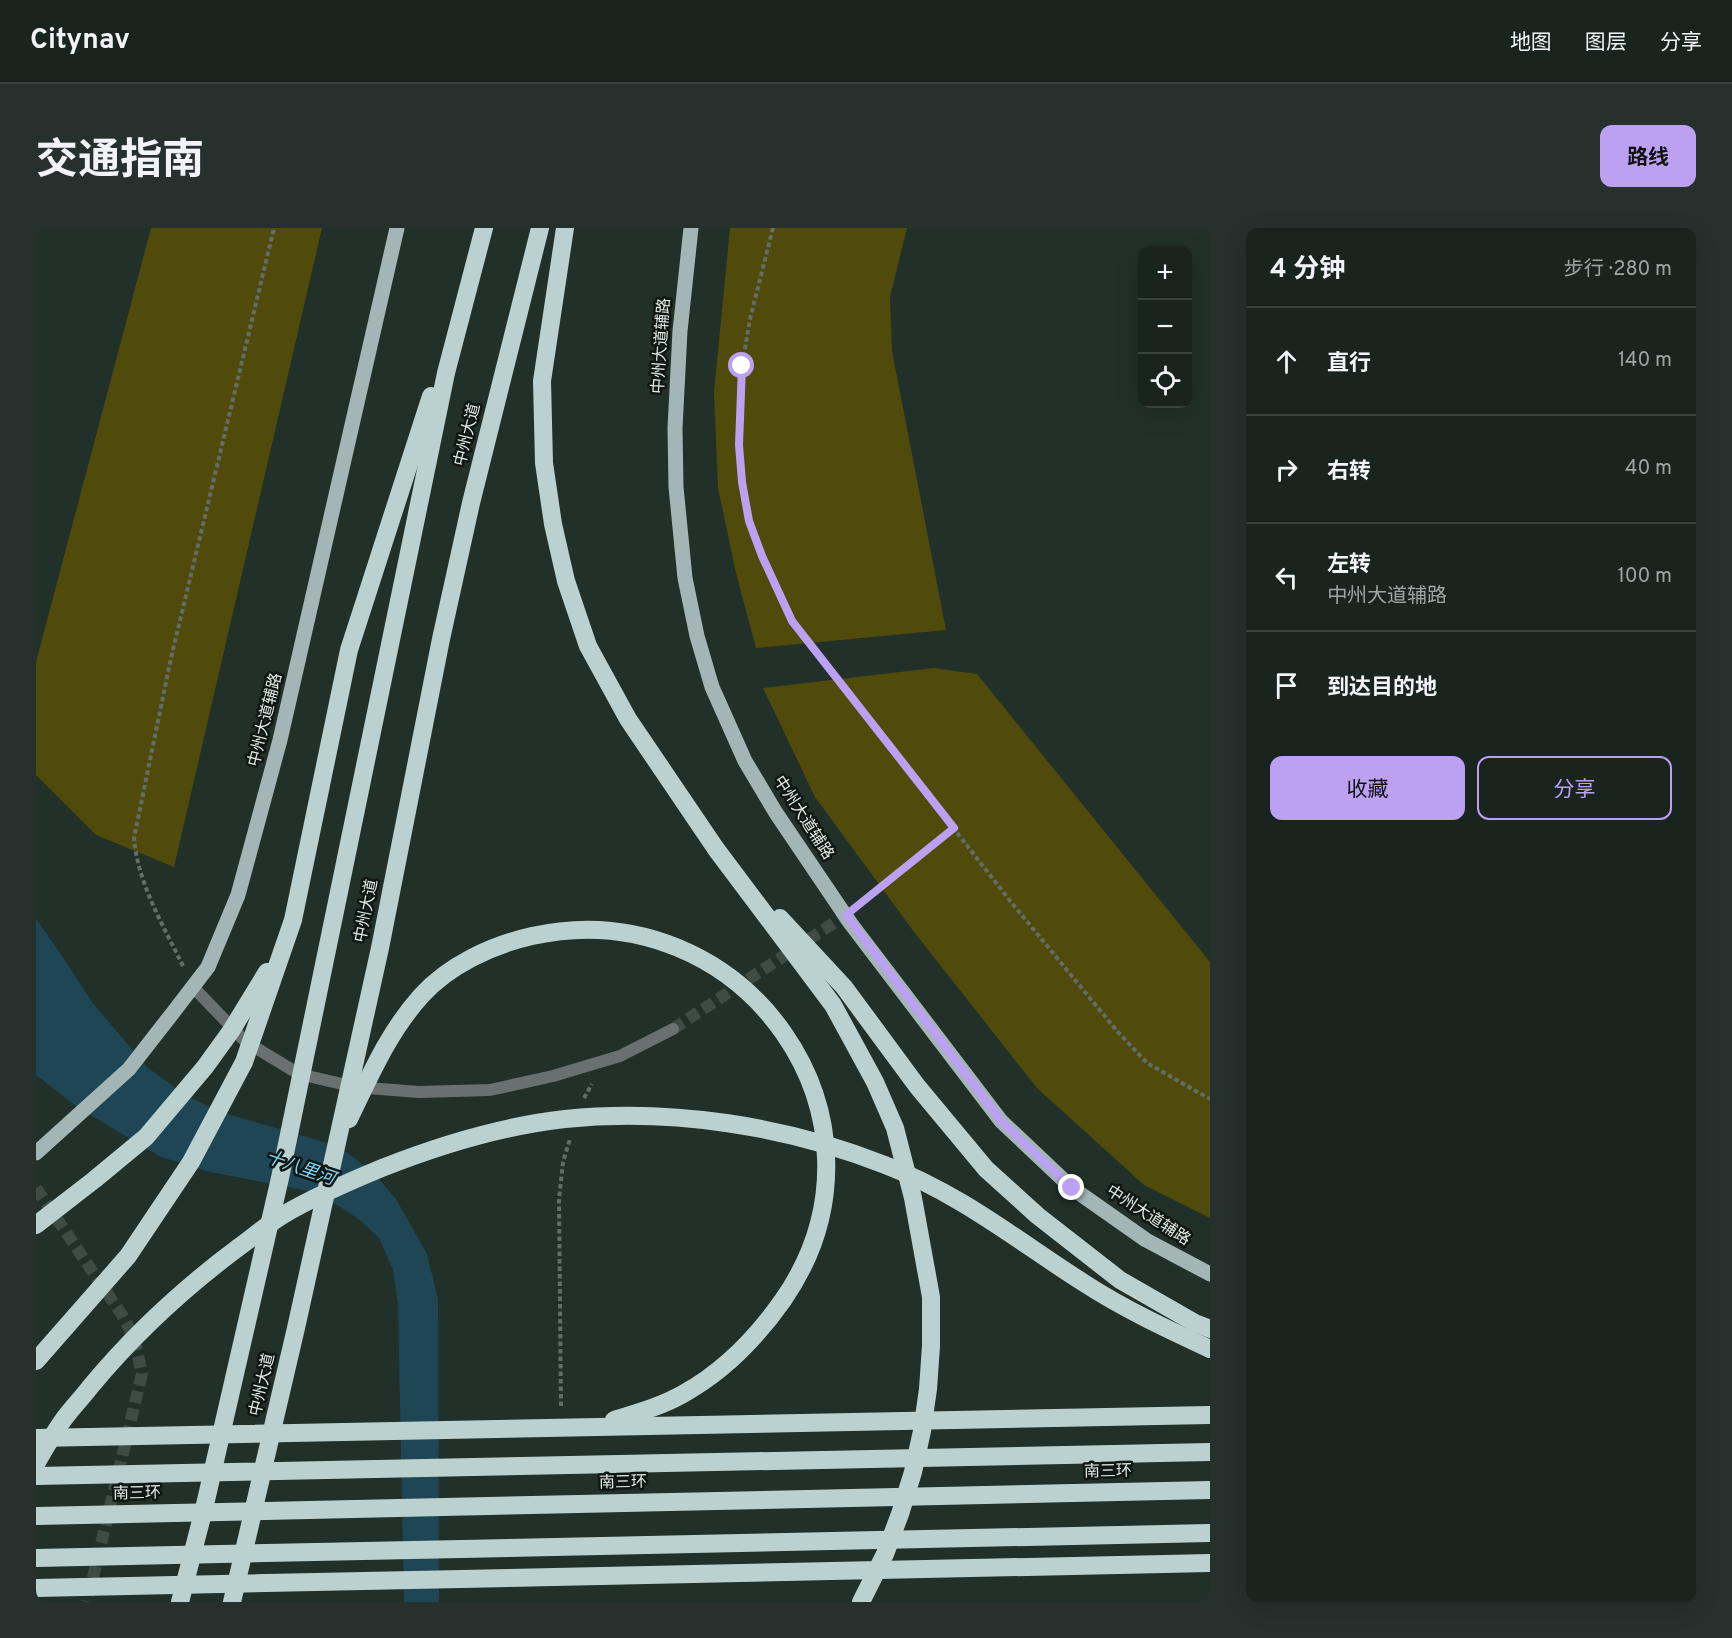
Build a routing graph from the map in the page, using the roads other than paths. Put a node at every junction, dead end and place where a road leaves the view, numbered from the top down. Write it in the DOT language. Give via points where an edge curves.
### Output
graph roads {
  1 [pos="397,228"];
  2 [pos="484,228"];
  3 [pos="540,228"];
  4 [pos="565,228"];
  5 [pos="691,228"];
  6 [pos="476,258"];
  7 [pos="716,849"];
  8 [pos="189,993"];
  9 [pos="259,1001"];
  10 [pos="673,1029"];
  11 [pos="336,1148"];
  12 [pos="36,1153"];
  13 [pos="36,1225"];
  14 [pos="1210,1274"];
  15 [pos="1210,1329"];
  16 [pos="1210,1349"];
  17 [pos="36,1361"];
  18 [pos="1210,1415"];
  19 [pos="594,1426"];
  20 [pos="36,1438"];
  21 [pos="1210,1452"];
  22 [pos="36,1464"];
  23 [pos="36,1476"];
  24 [pos="1210,1490"];
  25 [pos="36,1516"];
  26 [pos="1210,1533"];
  27 [pos="36,1558"];
  28 [pos="1210,1563"];
  29 [pos="36,1588"];
  30 [pos="180,1602"];
  31 [pos="232,1602"];
  32 [pos="861,1602"];
  1 -- 8 [label="main road, 中州大道辅路" via="280,741 238,895 208,967"];
  2 -- 6 [label="highway, 中州大道"];
  3 -- 11 [label="highway, 中州大道" via="466,526"];
  4 -- 7 [label="highway" via="542,381 544,464 566,581 588,646 628,719"];
  5 -- 14 [label="main road, 中州大道辅路" via="680,331 675,440 685,578 712,687 745,761 846,915 1001,1121 1072,1188 1146,1240"];
  6 -- 9 [label="highway" via="349,650 292,920"];
  6 -- 30 [label="highway, 中州大道" via="446,374 275,1201"];
  7 -- 15 [label="highway" via="844,987 917,1086 986,1169 1038,1216 1120,1280"];
  7 -- 32 [label="highway" via="833,1005 895,1128 913,1198 931,1297 928,1389 913,1473 885,1554"];
  8 -- 10 [label="street" via="246,1042 299,1074 355,1088 418,1092 490,1089 620,1056"];
  8 -- 12 [label="main road, 中州大道辅路" via="129,1069"];
  9 -- 13 [label="highway" via="146,1137"];
  9 -- 17 [label="highway" via="244,1062 185,1171 128,1256"];
  11 -- 19 [label="highway" via="385,1043 422,995 445,975 494,948 576,929 632,933 686,950 712,964 758,1000 777,1022 807,1073 823,1129 825,1187 812,1247 794,1284 765,1325 716,1373 648,1409"];
  11 -- 31 [label="highway, 中州大道"];
  16 -- 22 [label="highway" via="1150,1321 1086,1284 940,1189 886,1165 817,1141 735,1123 628,1117 567,1119 460,1140 333,1188 282,1216 164,1308 114,1359 62,1422"];
  18 -- 19 [label="highway"];
  19 -- 20 [label="highway"];
  21 -- 23 [label="highway"];
  24 -- 25 [label="highway, 南三环"];
  26 -- 27 [label="highway"];
  28 -- 29 [label="highway"];
}
